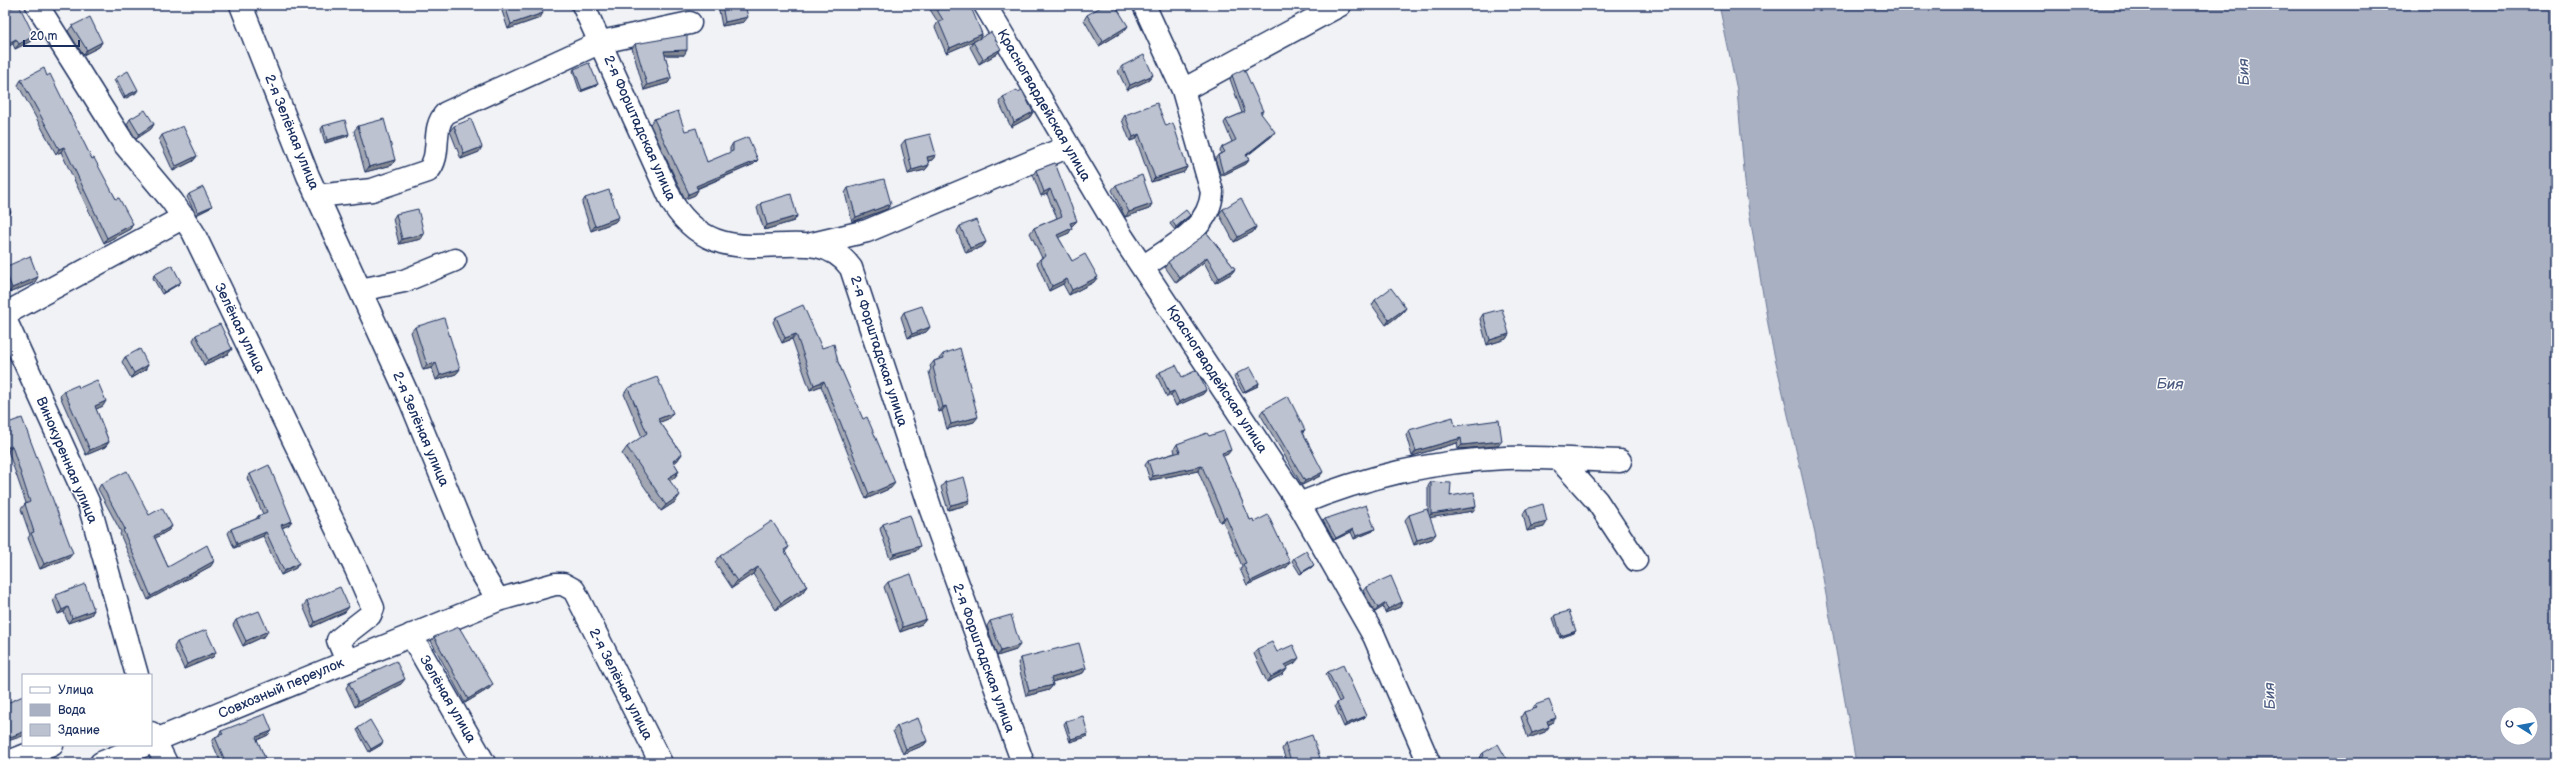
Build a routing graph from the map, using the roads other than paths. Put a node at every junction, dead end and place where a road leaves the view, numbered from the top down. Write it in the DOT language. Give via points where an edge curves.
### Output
graph roads {
  1 [pos="37,5"];
  2 [pos="241,5"];
  3 [pos="582,5"];
  4 [pos="985,5"];
  5 [pos="1144,5"];
  6 [pos="1340,5"];
  7 [pos="690,23"];
  8 [pos="601,42"];
  9 [pos="1183,90"];
  10 [pos="1067,146"];
  11 [pos="318,196"];
  12 [pos="184,217"];
  13 [pos="812,244"];
  14 [pos="455,260"];
  15 [pos="1143,267"];
  16 [pos="360,290"];
  17 [pos="5,314"];
  18 [pos="5,319"];
  19 [pos="11,346"];
  20 [pos="1559,459"];
  21 [pos="1620,461"];
  22 [pos="1299,504"];
  23 [pos="1636,560"];
  24 [pos="498,600"];
  25 [pos="411,635"];
  26 [pos="347,661"];
  27 [pos="137,674"];
  28 [pos="152,739"];
  29 [pos="152,743"];
  30 [pos="49,746"];
  31 [pos="137,746"];
  32 [pos="6,763"];
  33 [pos="100,763"];
  34 [pos="166,763"];
  35 [pos="484,763"];
  36 [pos="661,763"];
  37 [pos="1023,763"];
  38 [pos="1429,763"];
  1 -- 12 [label="street, Зелёная улица" via="125,145"];
  2 -- 11 [label="street, 2-я Зелёная улица"];
  3 -- 8 [label="street, 2-я Форштадская улица"];
  4 -- 10 [label="street, Красногвардейская улица"];
  5 -- 9 [label="street"];
  6 -- 9 [label="street"];
  7 -- 8 [label="street"];
  8 -- 11 [label="street" via="446,113 438,125 435,158 428,171 372,190"];
  8 -- 13 [label="street, 2-я Форштадская улица" via="673,204 682,218 711,240 728,245 747,247"];
  9 -- 15 [label="street" via="1212,192 1210,208 1199,226"];
  10 -- 13 [label="street" via="868,231"];
  10 -- 15 [label="street, Красногвардейская улица"];
  11 -- 16 [label="street, 2-я Зелёная улица"];
  12 -- 17 [label="street"];
  12 -- 26 [label="street, Зелёная улица" via="268,386 373,608 370,615 338,640"];
  13 -- 37 [label="street, 2-я Форштадская улица" via="836,253 845,260 857,280 931,510"];
  14 -- 16 [label="street" via="404,281"];
  15 -- 22 [label="street, Красногвардейская улица"];
  16 -- 24 [label="street, 2-я Зелёная улица" via="411,402 479,568"];
  18 -- 19 [label="street, Винокуренная улица"];
  19 -- 27 [label="street, Винокуренная улица" via="89,504"];
  20 -- 21 [label="street"];
  20 -- 22 [label="street" via="1506,458 1456,463 1384,476 1334,490"];
  20 -- 23 [label="street" via="1597,501"];
  22 -- 38 [label="street, Красногвардейская улица" via="1374,636"];
  24 -- 25 [label="street, Совхозный переулок"];
  24 -- 36 [label="street, 2-я Зелёная улица" via="555,584 563,584 574,590"];
  25 -- 26 [label="street, Совхозный переулок"];
  25 -- 35 [label="street, Зелёная улица"];
  26 -- 28 [label="street, Совхозный переулок"];
  29 -- 34 [label="street"];
  30 -- 32 [label="street"];
  31 -- 33 [label="street, Совхозный переулок"];
}
